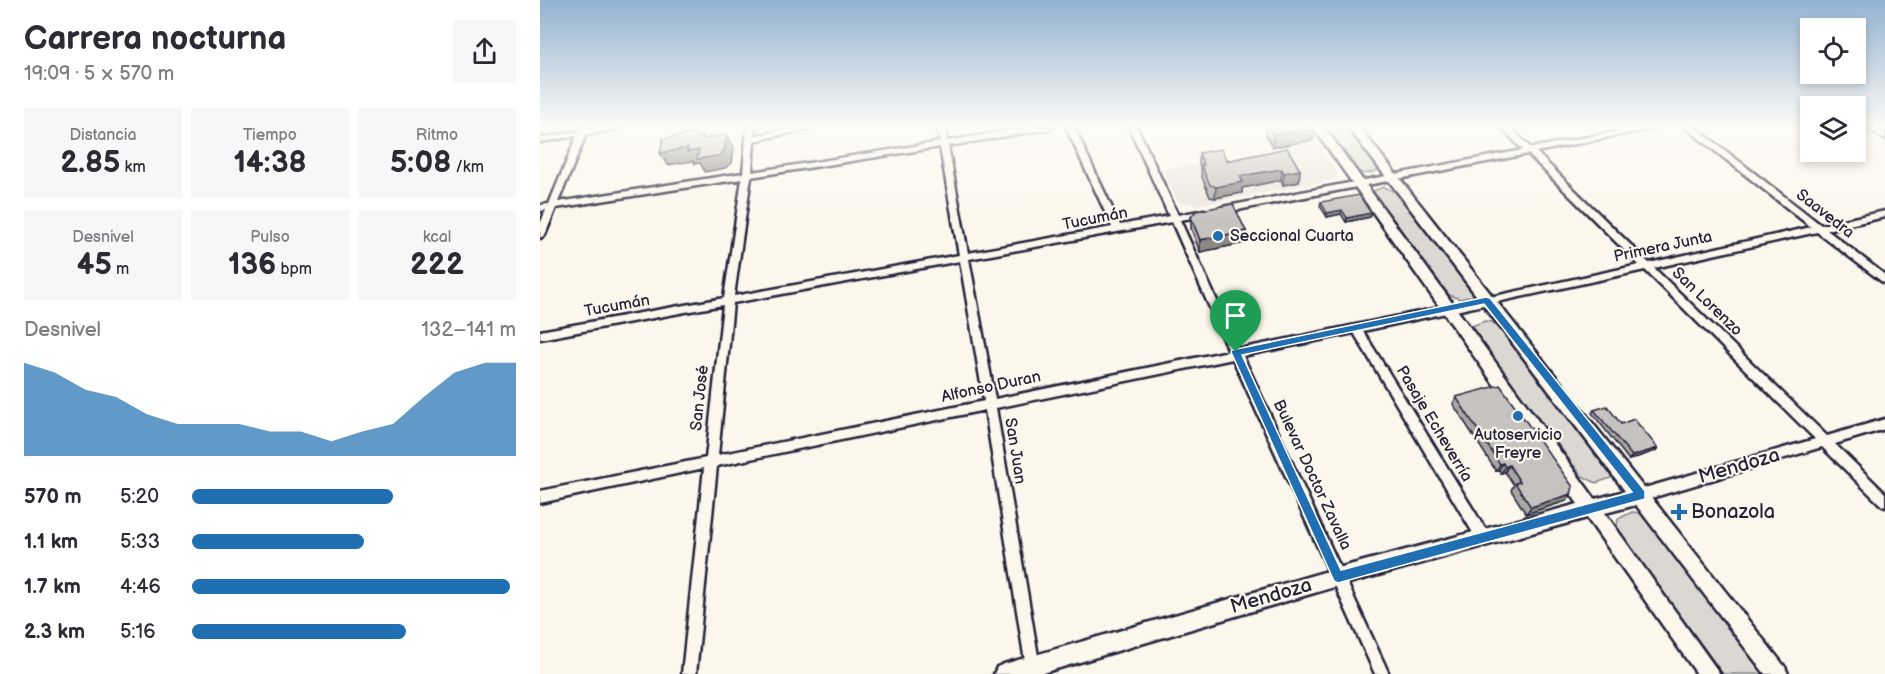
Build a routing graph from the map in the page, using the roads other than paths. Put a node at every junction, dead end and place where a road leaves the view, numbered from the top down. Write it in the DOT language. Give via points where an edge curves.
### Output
graph roads {
  1 [pos="572,158"];
  2 [pos="748,158"];
  3 [pos="859,158"];
  4 [pos="947,158"];
  5 [pos="1085,158"];
  6 [pos="1147,158"];
  7 [pos="1340,158"];
  8 [pos="1377,158"];
  9 [pos="1496,158"];
  10 [pos="1537,158"];
  11 [pos="1729,158"];
  12 [pos="747,176"];
  13 [pos="1392,178"];
  14 [pos="1358,185"];
  15 [pos="553,206"];
  16 [pos="540,208"];
  17 [pos="1885,214"];
  18 [pos="1174,219"];
  19 [pos="1819,228"];
  20 [pos="1118,230"];
  21 [pos="540,235"];
  22 [pos="965,258"];
  23 [pos="1646,266"];
  24 [pos="1885,280"];
  25 [pos="1486,300"];
  26 [pos="728,301"];
  27 [pos="1448,310"];
  28 [pos="1356,327"];
  29 [pos="540,335"];
  30 [pos="1236,352"];
  31 [pos="990,404"];
  32 [pos="1885,424"];
  33 [pos="1825,441"];
  34 [pos="710,461"];
  35 [pos="1641,495"];
  36 [pos="540,497"];
  37 [pos="1885,501"];
  38 [pos="1592,509"];
  39 [pos="1484,539"];
  40 [pos="1338,577"];
  41 [pos="1033,670"];
  42 [pos="689,674"];
  43 [pos="1004,674"];
  44 [pos="1382,674"];
  45 [pos="1710,674"];
  46 [pos="1778,674"];
  1 -- 15 [label="street"];
  2 -- 12 [label="street, San José"];
  3 -- 12 [label="street"];
  4 -- 22 [label="street, San Juan"];
  5 -- 20 [label="street"];
  6 -- 18 [label="street, Bulevar Doctor Zavalla"];
  7 -- 14 [label="main road"];
  8 -- 13 [label="main road"];
  9 -- 13 [label="street, Tucumán"];
  10 -- 23 [label="street, San Lorenzo"];
  11 -- 19 [label="street, Saavedra"];
  12 -- 15 [label="street"];
  12 -- 26 [label="street, San José"];
  13 -- 14 [label="street, Tucumán"];
  13 -- 25 [label="main road"];
  14 -- 18 [label="street, Tucumán"];
  14 -- 27 [label="main road"];
  15 -- 16 [label="street"];
  15 -- 21 [label="street"];
  17 -- 19 [label="street, Primera Junta"];
  18 -- 20 [label="street, Tucumán"];
  18 -- 30 [label="street, Bulevar Doctor Zavalla"];
  19 -- 23 [label="street, Primera Junta"];
  19 -- 24 [label="street, Saavedra"];
  20 -- 22 [label="street, Tucumán"];
  22 -- 26 [label="street, Tucumán"];
  22 -- 31 [label="street, San Juan"];
  23 -- 25 [label="street, Primera Junta"];
  23 -- 33 [label="street, San Lorenzo"];
  25 -- 27 [label="street, Primera Junta"];
  25 -- 35 [label="main road"];
  26 -- 29 [label="street, Tucumán"];
  26 -- 34 [label="street, San José"];
  27 -- 28 [label="street, Alfonso Duran"];
  27 -- 38 [label="main road"];
  28 -- 30 [label="street, Alfonso Duran"];
  28 -- 39 [label="street, Pasaje Echeverría"];
  30 -- 31 [label="street, Alfonso Duran"];
  30 -- 40 [label="street, Bulevar Doctor Zavalla"];
  31 -- 34 [label="street, Alfonso Duran"];
  31 -- 41 [label="street, San Juan"];
  32 -- 33 [label="street, Mendoza"];
  33 -- 35 [label="street, Mendoza"];
  33 -- 37 [label="street, San Lorenzo"];
  34 -- 36 [label="street, Alfonso Duran"];
  34 -- 42 [label="street, San José"];
  35 -- 38 [label="main road, Mendoza"];
  35 -- 46 [label="main road"];
  38 -- 39 [label="main road, Mendoza"];
  38 -- 45 [label="main road"];
  39 -- 40 [label="main road, Mendoza"];
  40 -- 41 [label="main road, Mendoza"];
  40 -- 44 [label="street, Bulevar Doctor Zavalla"];
  41 -- 43 [label="main road, Mendoza"];
}
